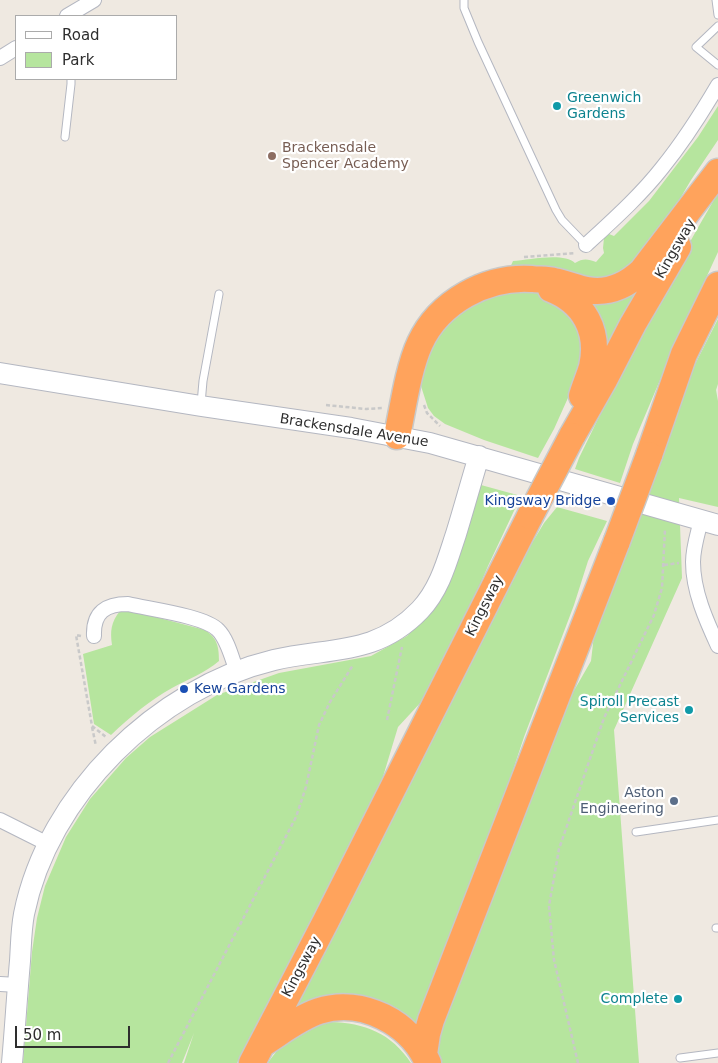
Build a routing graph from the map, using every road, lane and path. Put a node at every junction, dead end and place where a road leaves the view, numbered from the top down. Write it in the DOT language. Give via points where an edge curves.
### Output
graph roads {
  1 [pos="464,0"];
  2 [pos="716,0"];
  3 [pos="88,2"];
  4 [pos="68,15"];
  5 [pos="718,15"];
  6 [pos="718,26"];
  7 [pos="15,49"];
  8 [pos="0,58"];
  9 [pos="718,65"];
  10 [pos="70,80"];
  11 [pos="718,84"];
  12 [pos="65,137"];
  13 [pos="718,172"];
  14 [pos="586,245"];
  15 [pos="533,280"];
  16 [pos="718,285"];
  17 [pos="220,294"];
  18 [pos="0,373"];
  19 [pos="319,404"];
  20 [pos="201,406"];
  21 [pos="384,408"];
  22 [pos="573,433"];
  23 [pos="397,436"];
  24 [pos="479,456"];
  25 [pos="709,522"];
  26 [pos="666,524"];
  27 [pos="407,621"];
  28 [pos="94,636"];
  29 [pos="363,646"];
  30 [pos="718,646"];
  31 [pos="237,672"];
  32 [pos="387,720"];
  33 [pos="119,747"];
  34 [pos="0,820"];
  35 [pos="718,820"];
  36 [pos="636,832"];
  37 [pos="48,844"];
  38 [pos="9,984"];
  39 [pos="718,1053"];
  40 [pos="256,1054"];
  41 [pos="426,1058"];
  42 [pos="680,1058"];
  43 [pos="12,1063"];
  44 [pos="168,1063"];
  45 [pos="578,1063"];
  1 -- 14 [label="lane" via="464,8 478,42 556,210"];
  2 -- 5 [label="lane"];
  3 -- 4 [label="street"];
  6 -- 9 [label="lane" via="696,47"];
  7 -- 8 [label="street"];
  10 -- 12 [label="lane"];
  11 -- 14 [label="street" via="692,128 661,169"];
  13 -- 15 [label="highway" via="642,271 624,285 603,291 545,279"];
  13 -- 22 [label="highway, Kingsway"];
  15 -- 22 [label="highway" via="579,307 592,332 593,360"];
  15 -- 23 [label="highway" via="505,280 478,288 460,298 437,318 415,355"];
  16 -- 41 [label="highway, bridge" via="684,354 650,455 431,1020"];
  17 -- 20 [label="lane"];
  18 -- 20 [label="street, Brackensdale Avenue"];
  19 -- 21 [label="path"];
  20 -- 23 [label="street, Brackensdale Avenue"];
  22 -- 40 [label="highway, Kingsway, bridge"];
  23 -- 24 [label="street, Brackensdale Avenue"];
  24 -- 25 [label="street, Brackensdale Avenue"];
  24 -- 27 [label="street" via="442,576 424,605"];
  25 -- 30 [label="street" via="694,552 694,578"];
  26 -- 45 [label="path" via="662,588 654,615 604,718 559,849 549,906 554,960"];
  27 -- 29 [label="street"];
  27 -- 32 [label="path"];
  28 -- 31 [label="street" via="98,616 103,610 120,604 201,620 218,630"];
  28 -- 33 [label="path" via="76,636 92,726"];
  29 -- 31 [label="street" via="274,660"];
  29 -- 44 [label="path" via="319,725 306,787 293,824"];
  31 -- 33 [label="street" via="181,699"];
  33 -- 37 [label="street" via="76,798"];
  34 -- 37 [label="street"];
  35 -- 36 [label="lane"];
  37 -- 38 [label="street" via="24,915"];
  38 -- 43 [label="street"];
  39 -- 42 [label="lane"];
  40 -- 41 [label="highway" via="304,1017 335,1007 349,1007 366,1010 398,1025 416,1042"];
}
